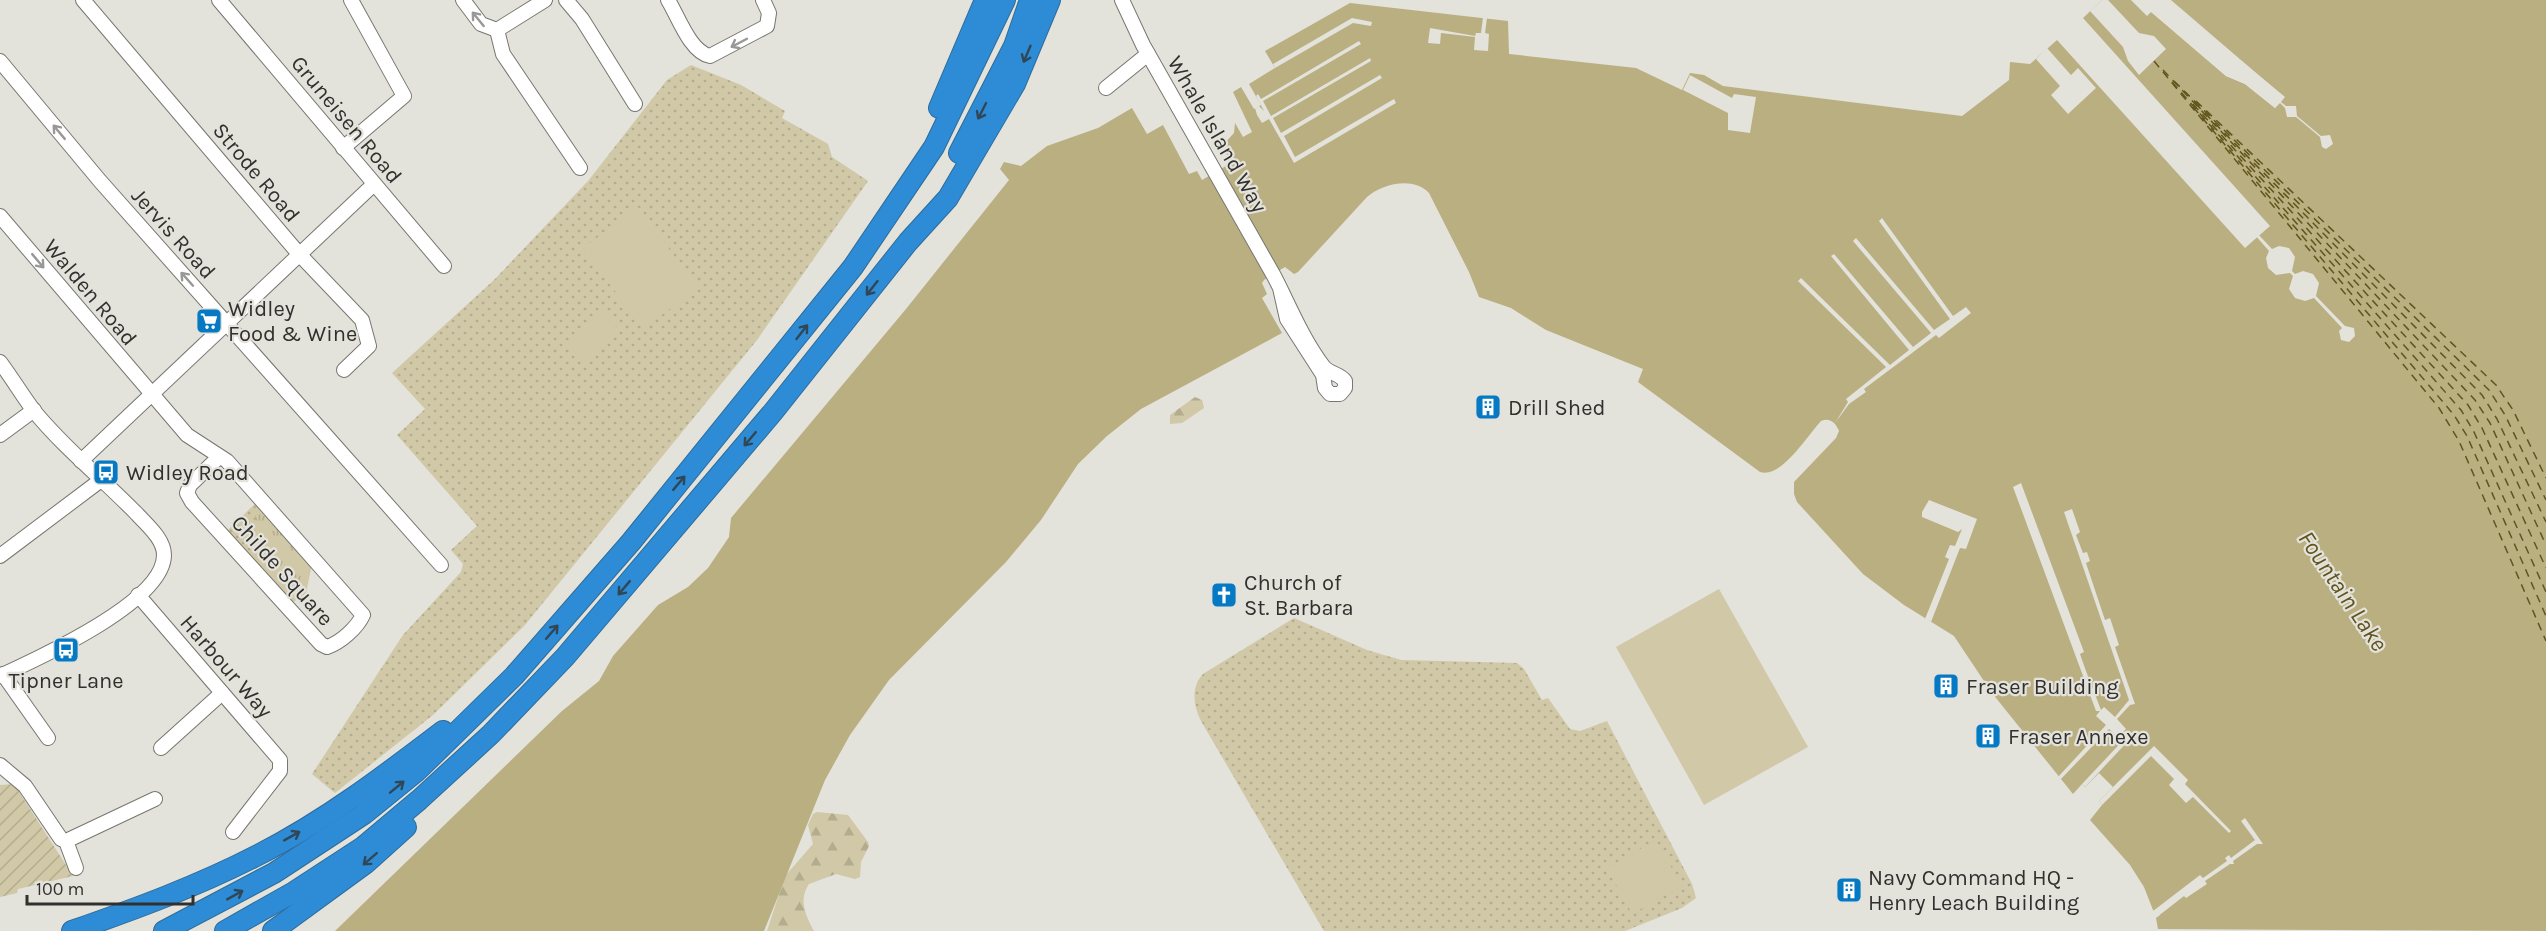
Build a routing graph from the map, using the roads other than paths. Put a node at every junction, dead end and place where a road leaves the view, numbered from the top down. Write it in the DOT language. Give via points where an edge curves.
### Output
graph roads {
  1 [pos="83,0"];
  2 [pos="219,0"];
  3 [pos="351,0"];
  4 [pos="464,0"];
  5 [pos="545,0"];
  6 [pos="566,0"];
  7 [pos="668,0"];
  8 [pos="763,0"];
  9 [pos="985,0"];
  10 [pos="1005,0"];
  11 [pos="1030,0"];
  12 [pos="1050,0"];
  13 [pos="1122,0"];
  14 [pos="497,30"];
  15 [pos="1148,54"];
  16 [pos="0,61"];
  17 [pos="1106,88"];
  18 [pos="635,104"];
  19 [pos="343,148"];
  20 [pos="580,168"];
  21 [pos="375,184"];
  22 [pos="0,216"];
  23 [pos="882,227"];
  24 [pos="909,242"];
  25 [pos="299,254"];
  26 [pos="444,266"];
  27 [pos="1280,288"];
  28 [pos="225,323"];
  29 [pos="367,335"];
  30 [pos="379,349"];
  31 [pos="0,362"];
  32 [pos="344,370"];
  33 [pos="150,394"];
  34 [pos="34,410"];
  35 [pos="0,435"];
  36 [pos="219,457"];
  37 [pos="81,461"];
  38 [pos="100,480"];
  39 [pos="0,556"];
  40 [pos="441,565"];
  41 [pos="138,594"];
  42 [pos="2,675"];
  43 [pos="514,676"];
  44 [pos="222,693"];
  45 [pos="491,734"];
  46 [pos="48,738"];
  47 [pos="163,739"];
  48 [pos="0,765"];
  49 [pos="145,800"];
  50 [pos="233,832"];
  51 [pos="66,841"];
  52 [pos="76,868"];
  53 [pos="72,931"];
  54 [pos="165,931"];
  55 [pos="225,931"];
  56 [pos="273,931"];
  1 -- 25 [label="street, Strode Road"];
  2 -- 19 [label="street, Gruneisen Road"];
  3 -- 19 [label="street" via="404,96"];
  14 -- 4 [label="street, one-way" via="481,24"];
  5 -- 14 [label="street"];
  6 -- 18 [label="street"];
  8 -- 7 [label="street, one-way" via="770,16 764,29 718,54 706,56 694,45"];
  9 -- 23 [label="highway" via="950,87"];
  10 -- 23 [label="highway" via="934,147"];
  11 -- 24 [label="highway, one-way" via="1014,46"];
  12 -- 24 [label="highway, one-way" via="1015,84 961,177"];
  13 -- 15 [label="street, Whale Island Way"];
  14 -- 20 [label="street" via="502,54"];
  15 -- 17 [label="street"];
  15 -- 27 [label="street, Whale Island Way"];
  28 -- 16 [label="street, Jervis Road, one-way"];
  19 -- 21 [label="street, Gruneisen Road"];
  21 -- 25 [label="street"];
  21 -- 26 [label="street, Gruneisen Road"];
  22 -- 33 [label="street, Walden Road, one-way"];
  43 -- 23 [label="highway, one-way" via="756,390"];
  24 -- 45 [label="highway, one-way" via="773,412 565,657"];
  25 -- 28 [label="street"];
  25 -- 29 [label="street, Strode Road" via="362,320"];
  27 -- 27 [label="street" via="1295,323 1330,378 1314,363 1287,319"];
  28 -- 33 [label="street"];
  28 -- 40 [label="street, Jervis Road"];
  29 -- 30 [label="street"];
  29 -- 32 [label="street" via="367,350"];
  31 -- 34 [label="street"];
  33 -- 36 [label="street, Childe Square" via="187,435"];
  33 -- 37 [label="street"];
  34 -- 35 [label="street"];
  34 -- 37 [label="street"];
  36 -- 36 [label="street, Childe Square" via="190,485 187,493 192,502 321,644 334,645 363,615 227,461"];
  37 -- 38 [label="street"];
  38 -- 39 [label="street"];
  38 -- 41 [label="street" via="152,531 161,545 164,555 156,576"];
  41 -- 42 [label="street" via="67,645"];
  41 -- 44 [label="street, Harbour Way"];
  42 -- 46 [label="street"];
  53 -- 43 [label="highway, one-way" via="221,873 304,830 377,782"];
  54 -- 43 [label="highway, one-way" via="274,873 363,814 417,771"];
  44 -- 47 [label="street"];
  44 -- 50 [label="street, Harbour Way" via="288,768 280,771"];
  45 -- 55 [label="highway" via="363,847"];
  45 -- 56 [label="highway, one-way" via="390,842"];
  48 -- 51 [label="street" via="26,786 60,839"];
  49 -- 51 [label="street"];
  51 -- 52 [label="street"];
}
